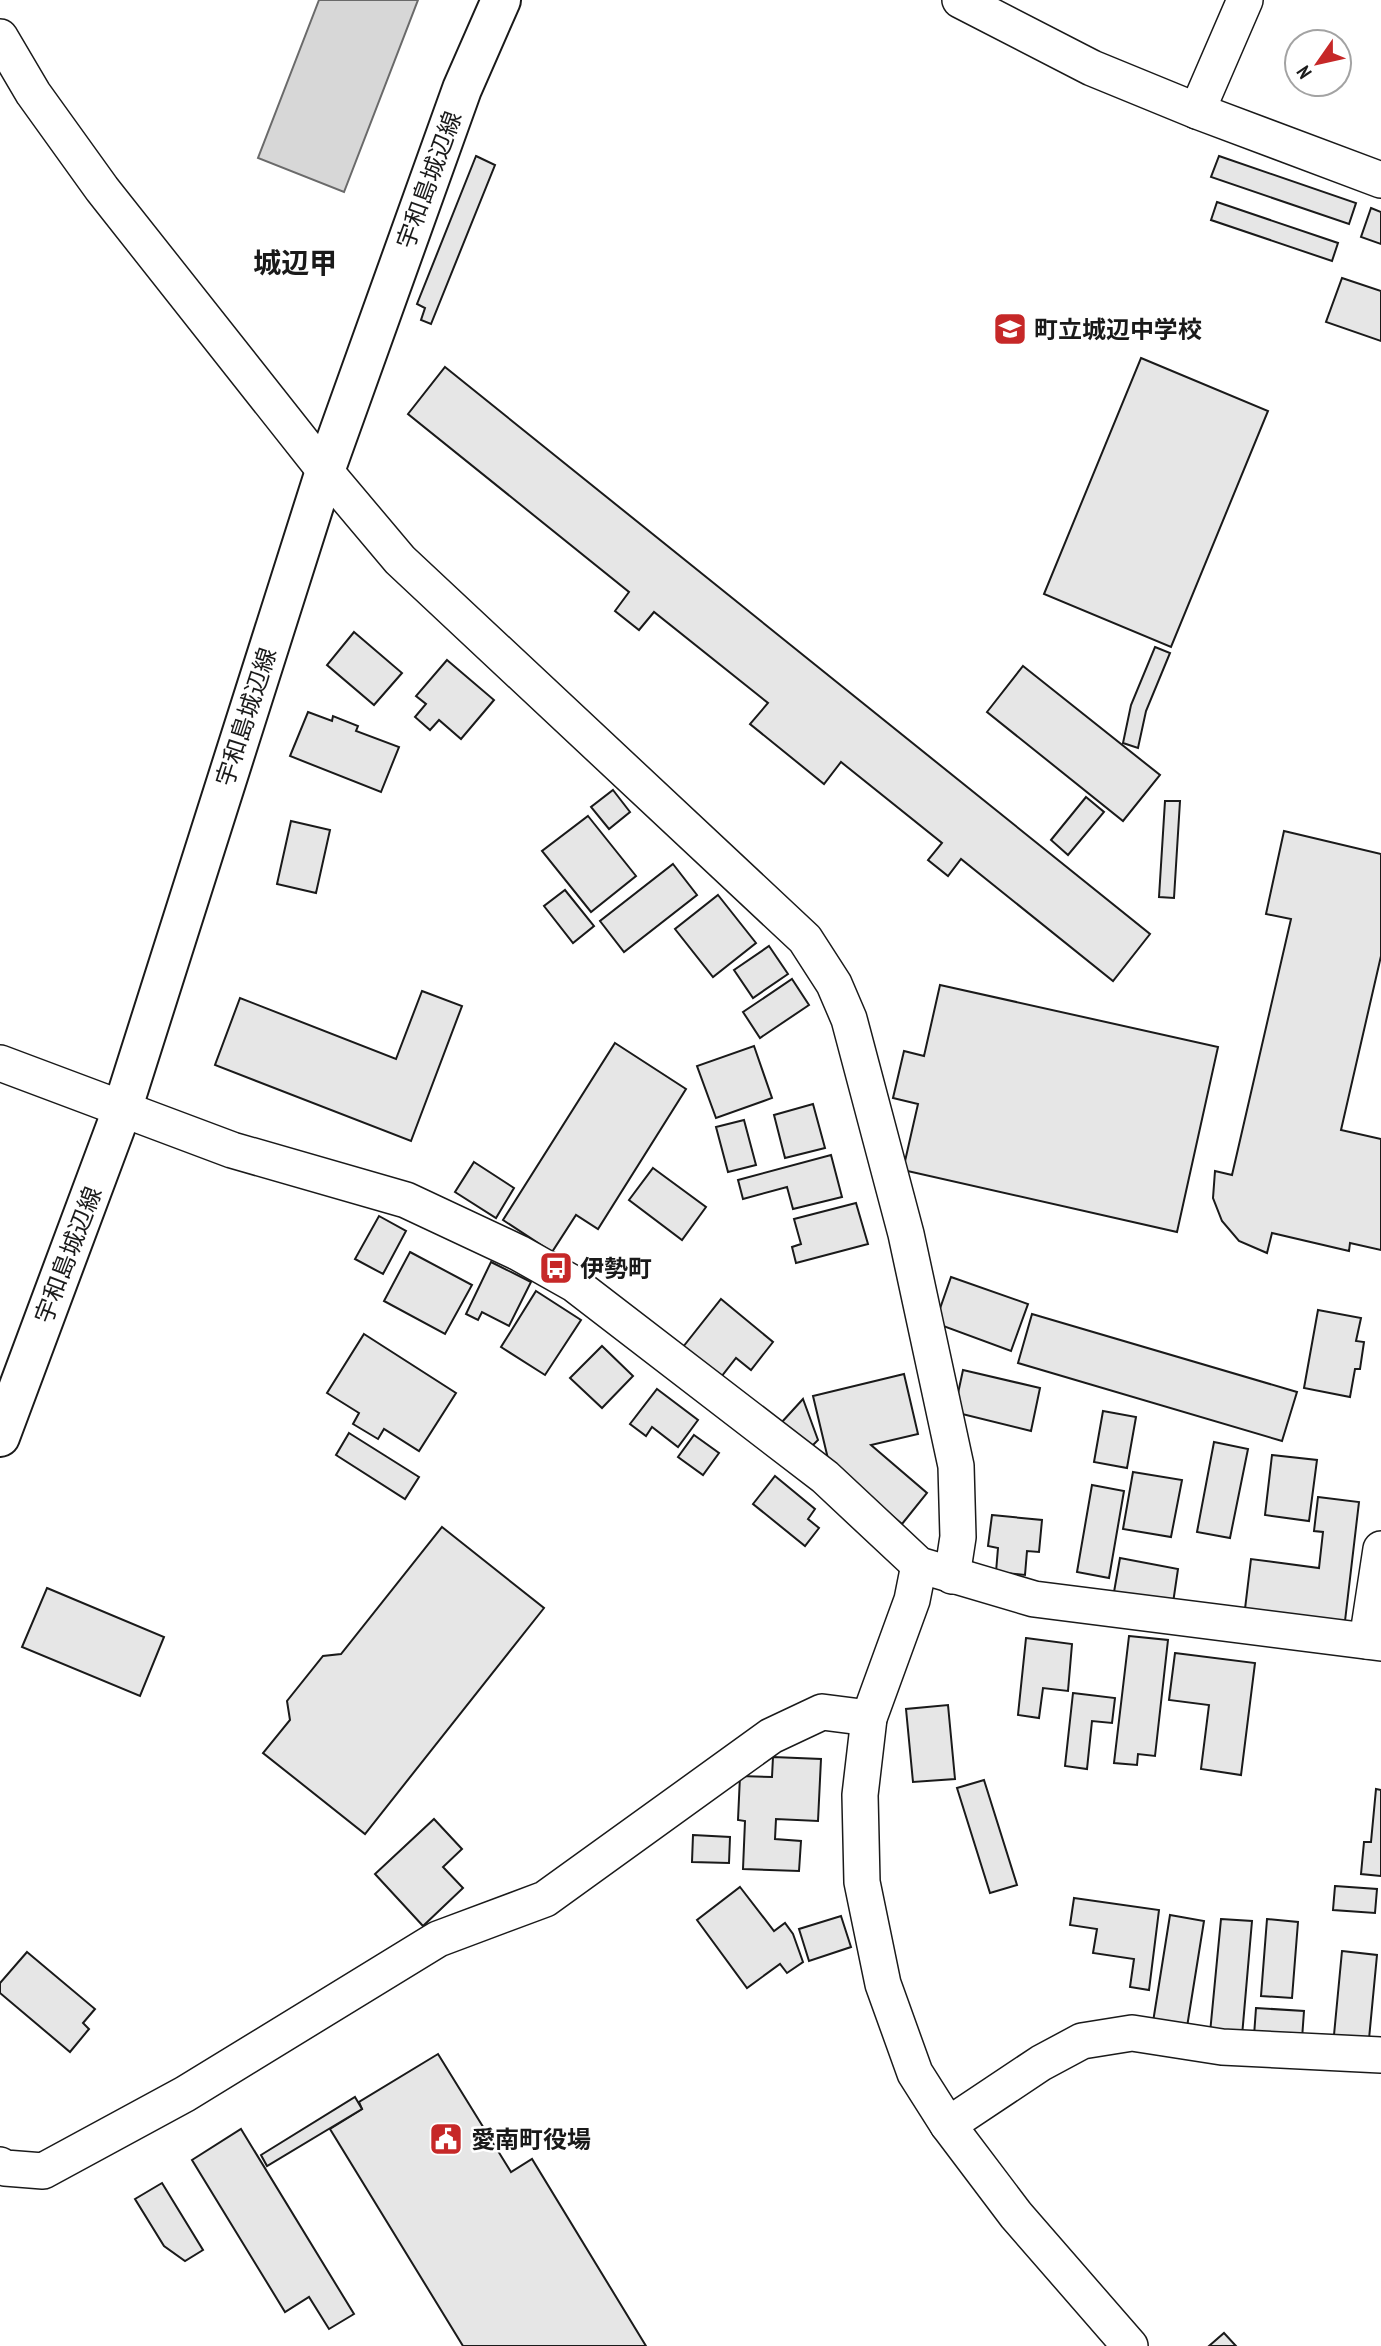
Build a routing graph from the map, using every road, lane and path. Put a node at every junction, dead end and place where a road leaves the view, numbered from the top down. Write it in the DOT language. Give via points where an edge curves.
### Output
graph roads {
  1 [pos="501,0"];
  2 [pos="960,0"];
  3 [pos="1245,0"];
  4 [pos="0,37"];
  5 [pos="1197,111"];
  6 [pos="1381,180"];
  7 [pos="324,471"];
  8 [pos="0,1063"];
  9 [pos="122,1110"];
  10 [pos="0,1437"];
  11 [pos="1381,1549"];
  12 [pos="919,1565"];
  13 [pos="952,1576"];
  14 [pos="1374,1642"];
  15 [pos="869,1718"];
  16 [pos="1381,2055"];
  17 [pos="948,2125"];
  18 [pos="0,2165"];
  19 [pos="1130,2346"];
  1 -- 7 [label="main road, 宇和島城辺線" via="462,89"];
  2 -- 5 [label="street" via="1092,68"];
  3 -- 5 [label="street"];
  4 -- 7 [label="street" via="33,93 102,189"];
  5 -- 6 [label="street"];
  7 -- 9 [label="main road, 宇和島城辺線"];
  7 -- 13 [label="street" via="400,560 805,939 834,984 849,1019 906,1234 956,1466 958,1536"];
  8 -- 9 [label="street"];
  9 -- 10 [label="main road, 宇和島城辺線"];
  9 -- 12 [label="street" via="232,1150 406,1200 574,1284 825,1477"];
  11 -- 14 [label="street"];
  12 -- 13 [label="street"];
  12 -- 15 [label="street" via="912,1600"];
  13 -- 14 [label="street" via="1034,1599"];
  15 -- 17 [label="street" via="860,1795 862,1882 883,1984 915,2073"];
  15 -- 18 [label="street" via="822,1712 771,1736 545,1899 438,1939 186,2094 43,2171"];
  16 -- 17 [label="street" via="1222,2047 1132,2033 1082,2042 1041,2063"];
  17 -- 19 [label="street" via="1016,2215"];
}
